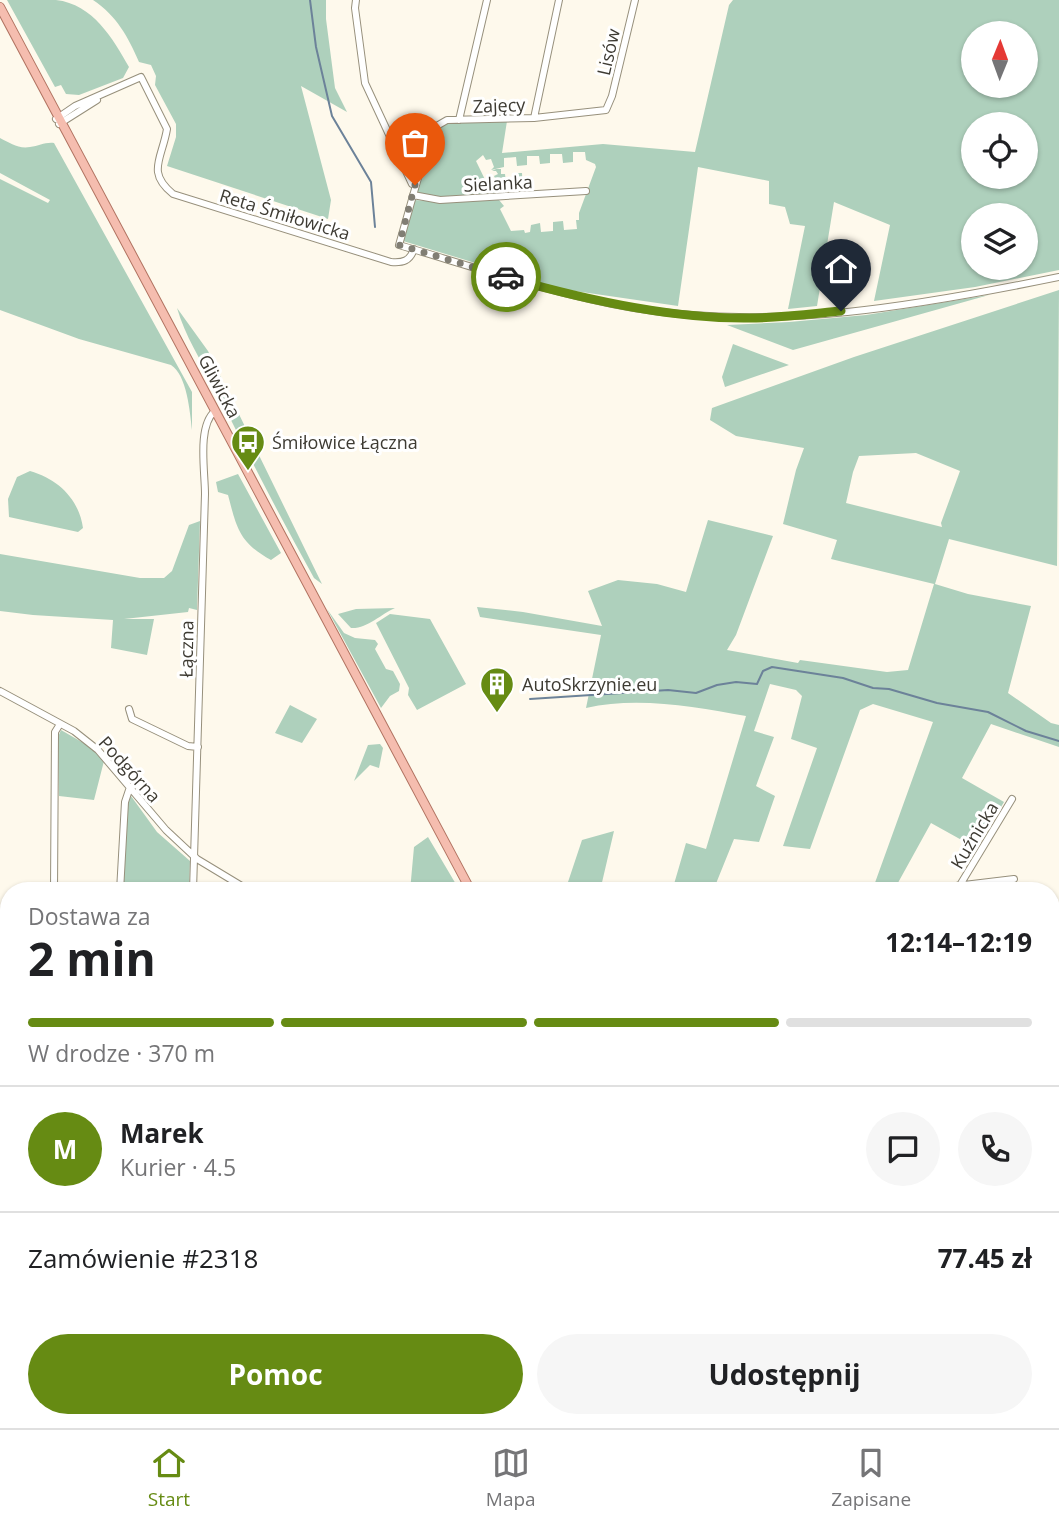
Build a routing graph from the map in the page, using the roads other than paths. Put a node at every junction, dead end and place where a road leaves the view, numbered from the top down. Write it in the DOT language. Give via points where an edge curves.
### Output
graph roads {
  1 [pos="356,0"];
  2 [pos="487,0"];
  3 [pos="559,0"];
  4 [pos="635,0"];
  5 [pos="0,8"];
  6 [pos="606,110"];
  7 [pos="534,118"];
  8 [pos="459,120"];
  9 [pos="58,121"];
  10 [pos="415,185"];
  11 [pos="586,191"];
  12 [pos="412,195"];
  13 [pos="414,249"];
  14 [pos="1059,277"];
  15 [pos="215,411"];
  16 [pos="0,691"];
  17 [pos="129,709"];
  18 [pos="60,724"];
  19 [pos="198,747"];
  20 [pos="130,787"];
  21 [pos="1013,799"];
  22 [pos="194,856"];
  23 [pos="1013,879"];
  24 [pos="54,882"];
  25 [pos="121,882"];
  26 [pos="193,882"];
  27 [pos="235,882"];
  28 [pos="466,882"];
  29 [pos="962,882"];
  30 [pos="986,882"];
  31 [pos="835,1428"];
  32 [pos="843,1428"];
  1 -- 10 [label="street" via="365,83"];
  2 -- 8 [label="street"];
  3 -- 7 [label="street"];
  4 -- 6 [label="street, Lisów"];
  5 -- 9 [label="main road, Gliwicka"];
  6 -- 7 [label="street, Zajęcy"];
  7 -- 8 [label="street, Zajęcy"];
  8 -- 10 [label="street, Zajęcy" via="435,127"];
  9 -- 13 [label="street, Reta Śmiłowicka" via="75,106 141,77 167,130 157,169 161,184 173,194 391,261 411,258"];
  9 -- 15 [label="main road, Gliwicka"];
  10 -- 12 [label="street, Zajęcy"];
  11 -- 12 [label="street, Sielanka" via="440,200"];
  12 -- 13 [label="street, Zajęcy" via="399,245"];
  13 -- 14 [label="street" via="555,291 622,305 750,318 915,303"];
  15 -- 19 [label="street, Łączna" via="208,418 204,438"];
  15 -- 28 [label="main road, Gliwicka"];
  16 -- 18 [label="street, Podgórna"];
  17 -- 19 [label="street" via="132,719"];
  18 -- 20 [label="street, Podgórna" via="99,750"];
  18 -- 24 [label="street" via="55,732"];
  19 -- 22 [label="street, Łączna"];
  20 -- 22 [label="street, Podgórna"];
  20 -- 25 [label="street"];
  21 -- 29 [label="street, Kuźnicka"];
  22 -- 26 [label="street, Łączna"];
  22 -- 27 [label="street, Podgórna"];
  23 -- 30 [label="street, Kuźnicka"];
  31 -- 32 [label="street"];
}
